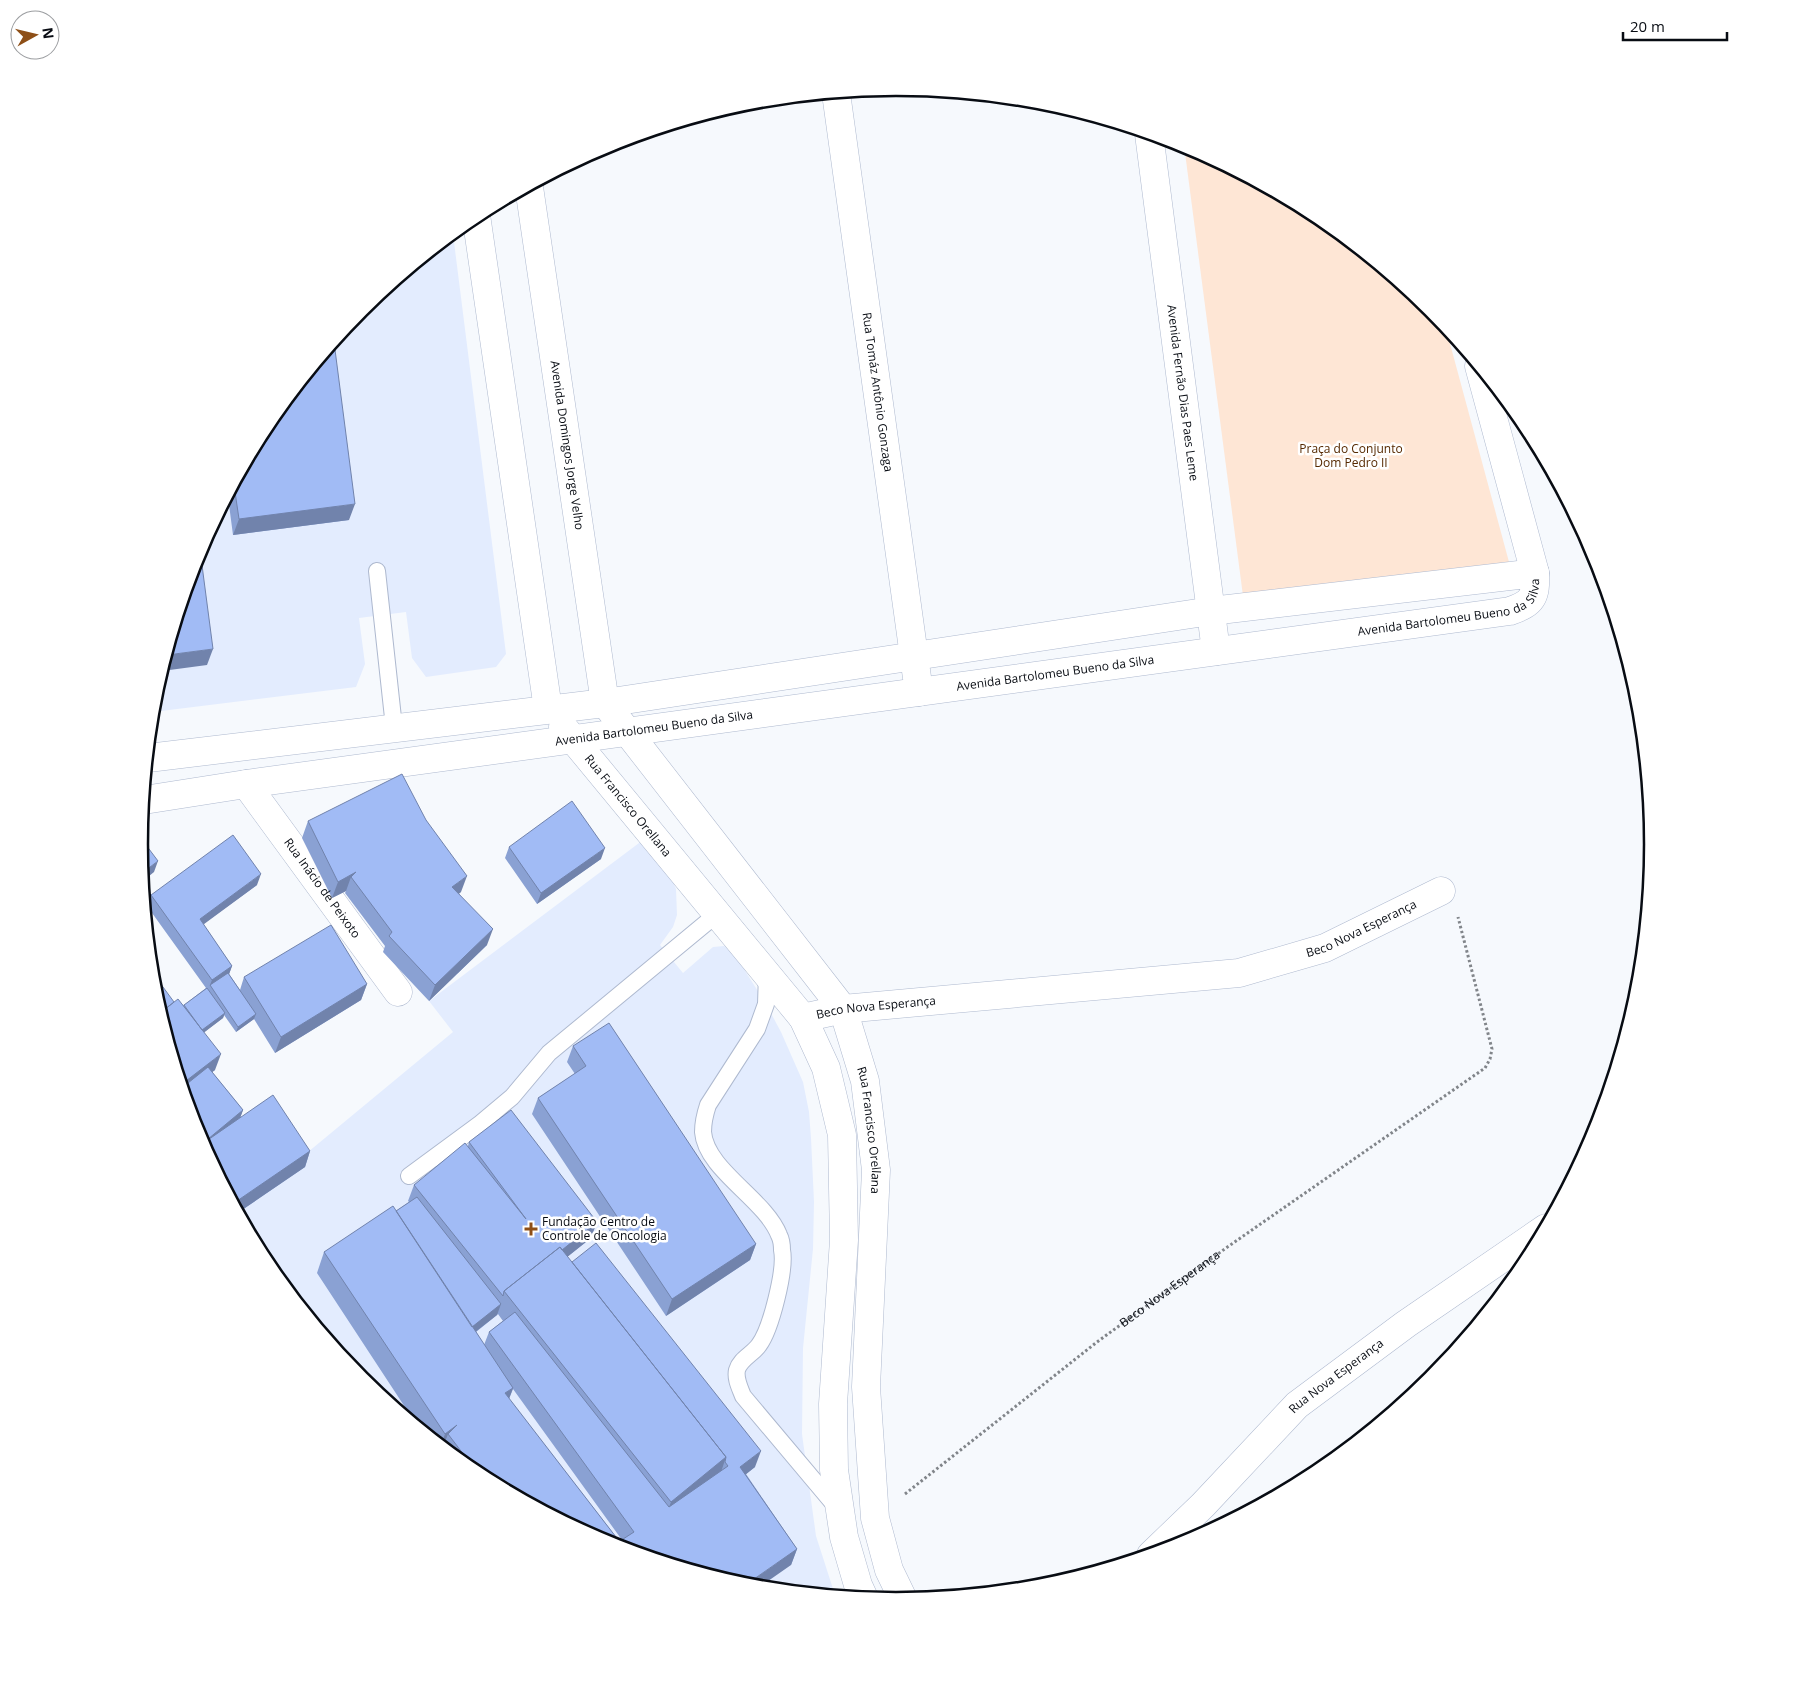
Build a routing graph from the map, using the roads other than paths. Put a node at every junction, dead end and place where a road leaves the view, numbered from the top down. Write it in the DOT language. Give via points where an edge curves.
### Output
graph roads {
  1 [pos="837,99"];
  2 [pos="1150,141"];
  3 [pos="530,192"];
  4 [pos="477,225"];
  5 [pos="1483,380"];
  6 [pos="377,570"];
  7 [pos="1536,573"];
  8 [pos="1211,611"];
  9 [pos="1216,651"];
  10 [pos="914,656"];
  11 [pos="919,692"];
  12 [pos="604,703"];
  13 [pos="548,709"];
  14 [pos="394,728"];
  15 [pos="627,732"];
  16 [pos="573,739"];
  17 [pos="154,757"];
  18 [pos="246,784"];
  19 [pos="150,799"];
  20 [pos="1441,891"];
  21 [pos="718,914"];
  22 [pos="767,974"];
  23 [pos="398,992"];
  24 [pos="843,1009"];
  25 [pos="803,1018"];
  26 [pos="409,1176"];
  27 [pos="1534,1236"];
  28 [pos="840,1512"];
  29 [pos="1164,1543"];
  30 [pos="889,1570"];
  31 [pos="861,1591"];
  32 [pos="900,1593"];
  1 -- 10 [label="street, Rua Tomáz Antônio Gonzaga"];
  2 -- 8 [label="street, Avenida Fernão Dias Paes Leme"];
  3 -- 12 [label="street, Avenida Domingos Jorge Velho"];
  4 -- 13 [label="street"];
  5 -- 7 [label="street"];
  6 -- 14 [label="lane"];
  7 -- 8 [label="street, Avenida Bartolomeu Bueno da Silva"];
  7 -- 9 [label="street, Avenida Bartolomeu Bueno da Silva" via="1536,590 1532,598 1524,606 1510,611"];
  8 -- 9 [label="street, Avenida Fernão Dias Paes Leme"];
  8 -- 10 [label="street, Avenida Bartolomeu Bueno da Silva"];
  9 -- 11 [label="street, Avenida Bartolomeu Bueno da Silva"];
  10 -- 11 [label="street, Rua Tomáz Antônio Gonzaga"];
  10 -- 12 [label="street, Avenida Bartolomeu Bueno da Silva"];
  11 -- 15 [label="street, Avenida Bartolomeu Bueno da Silva"];
  12 -- 13 [label="street, Avenida Bartolomeu Bueno da Silva"];
  12 -- 15 [label="street, Rua Francisco Orellana"];
  13 -- 14 [label="street, Avenida Bartolomeu Bueno da Silva"];
  13 -- 16 [label="street, Rua Francisco Orellana"];
  14 -- 17 [label="street, Avenida Bartolomeu Bueno da Silva"];
  15 -- 16 [label="street, Avenida Bartolomeu Bueno da Silva"];
  15 -- 24 [label="street, Rua Francisco Orellana"];
  16 -- 18 [label="street, Avenida Bartolomeu Bueno da Silva"];
  16 -- 21 [label="street, Rua Francisco Orellana"];
  18 -- 19 [label="street, Avenida Bartolomeu Bueno da Silva"];
  18 -- 23 [label="street, Rua Inácio de Peixoto"];
  20 -- 24 [label="street, Beco Nova Esperança" via="1325,948 1239,973"];
  21 -- 22 [label="street, Rua Francisco Orellana"];
  21 -- 26 [label="lane" via="549,1053 512,1097"];
  22 -- 25 [label="street, Rua Francisco Orellana"];
  22 -- 28 [label="lane" via="766,1004 757,1029 708,1105 703,1133 716,1160 772,1222 780,1235 783,1253 783,1271 768,1327 759,1345 741,1362 737,1383 743,1396"];
  24 -- 25 [label="street, Beco Nova Esperança"];
  24 -- 30 [label="street, Rua Francisco Orellana" via="865,1081 876,1170 866,1387 875,1518"];
  25 -- 28 [label="street, Rua Francisco Orellana" via="826,1068 842,1135 844,1240 833,1404 834,1470"];
  27 -- 29 [label="street, Rua Nova Esperança" via="1406,1324 1297,1405 1204,1505"];
  28 -- 31 [label="street, Rua Francisco Orellana" via="844,1537"];
  30 -- 31 [label="street"];
  30 -- 32 [label="street, Rua Francisco Orellana"];
}
